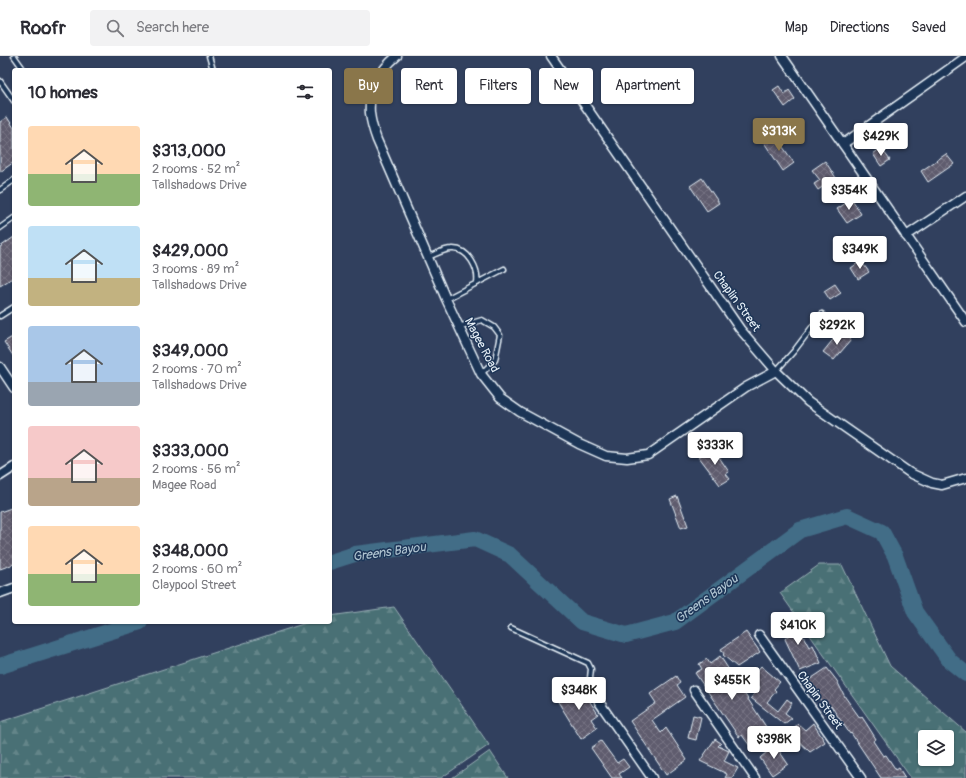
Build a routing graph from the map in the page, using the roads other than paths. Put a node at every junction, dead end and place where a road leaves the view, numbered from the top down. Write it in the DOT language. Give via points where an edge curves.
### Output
graph roads {
  1 [pos="14,56"];
  2 [pos="209,56"];
  3 [pos="397,56"];
  4 [pos="551,56"];
  5 [pos="782,56"];
  6 [pos="966,57"];
  7 [pos="23,68"];
  8 [pos="212,68"];
  9 [pos="0,81"];
  10 [pos="12,98"];
  11 [pos="843,144"];
  12 [pos="12,181"];
  13 [pos="0,190"];
  14 [pos="966,196"];
  15 [pos="12,219"];
  16 [pos="0,228"];
  17 [pos="906,236"];
  18 [pos="428,257"];
  19 [pos="504,269"];
  20 [pos="477,283"];
  21 [pos="446,299"];
  22 [pos="12,308"];
  23 [pos="822,314"];
  24 [pos="0,316"];
  25 [pos="966,322"];
  26 [pos="458,327"];
  27 [pos="0,367"];
  28 [pos="776,371"];
  29 [pos="482,374"];
  30 [pos="12,385"];
  31 [pos="12,468"];
  32 [pos="0,476"];
  33 [pos="966,478"];
  34 [pos="12,589"];
  35 [pos="0,593"];
  36 [pos="511,628"];
  37 [pos="759,635"];
  38 [pos="694,690"];
  39 [pos="599,702"];
  40 [pos="652,778"];
  41 [pos="755,778"];
  42 [pos="861,778"];
  1 -- 7 [label="lane"];
  2 -- 8 [label="lane"];
  3 -- 18 [label="street, Magee Road" via="384,66 373,87 370,112 376,140"];
  4 -- 28 [label="street, Chaplin Street" via="740,329"];
  5 -- 11 [label="street"];
  6 -- 11 [label="street"];
  9 -- 10 [label="lane"];
  11 -- 17 [label="street"];
  12 -- 13 [label="lane"];
  14 -- 17 [label="street"];
  15 -- 16 [label="lane"];
  17 -- 25 [label="street"];
  18 -- 20 [label="lane" via="454,249 462,252 475,265"];
  18 -- 21 [label="street, Magee Road"];
  19 -- 20 [label="lane"];
  20 -- 21 [label="lane"];
  21 -- 26 [label="street, Magee Road"];
  22 -- 24 [label="lane"];
  23 -- 28 [label="lane"];
  26 -- 29 [label="street, Magee Road"];
  26 -- 29 [label="lane" via="482,320 494,327 500,335 495,360"];
  27 -- 30 [label="street"];
  28 -- 29 [label="street, Magee Road" via="746,387 648,455 626,458 606,456 520,412 500,398"];
  28 -- 33 [label="street, Chaplin Street" via="808,402 910,473 942,485"];
  31 -- 32 [label="street"];
  34 -- 35 [label="street"];
  36 -- 39 [label="lane" via="588,663 591,669 590,678"];
  37 -- 42 [label="street, Chapin Street"];
  38 -- 41 [label="street"];
  39 -- 40 [label="street"];
}
